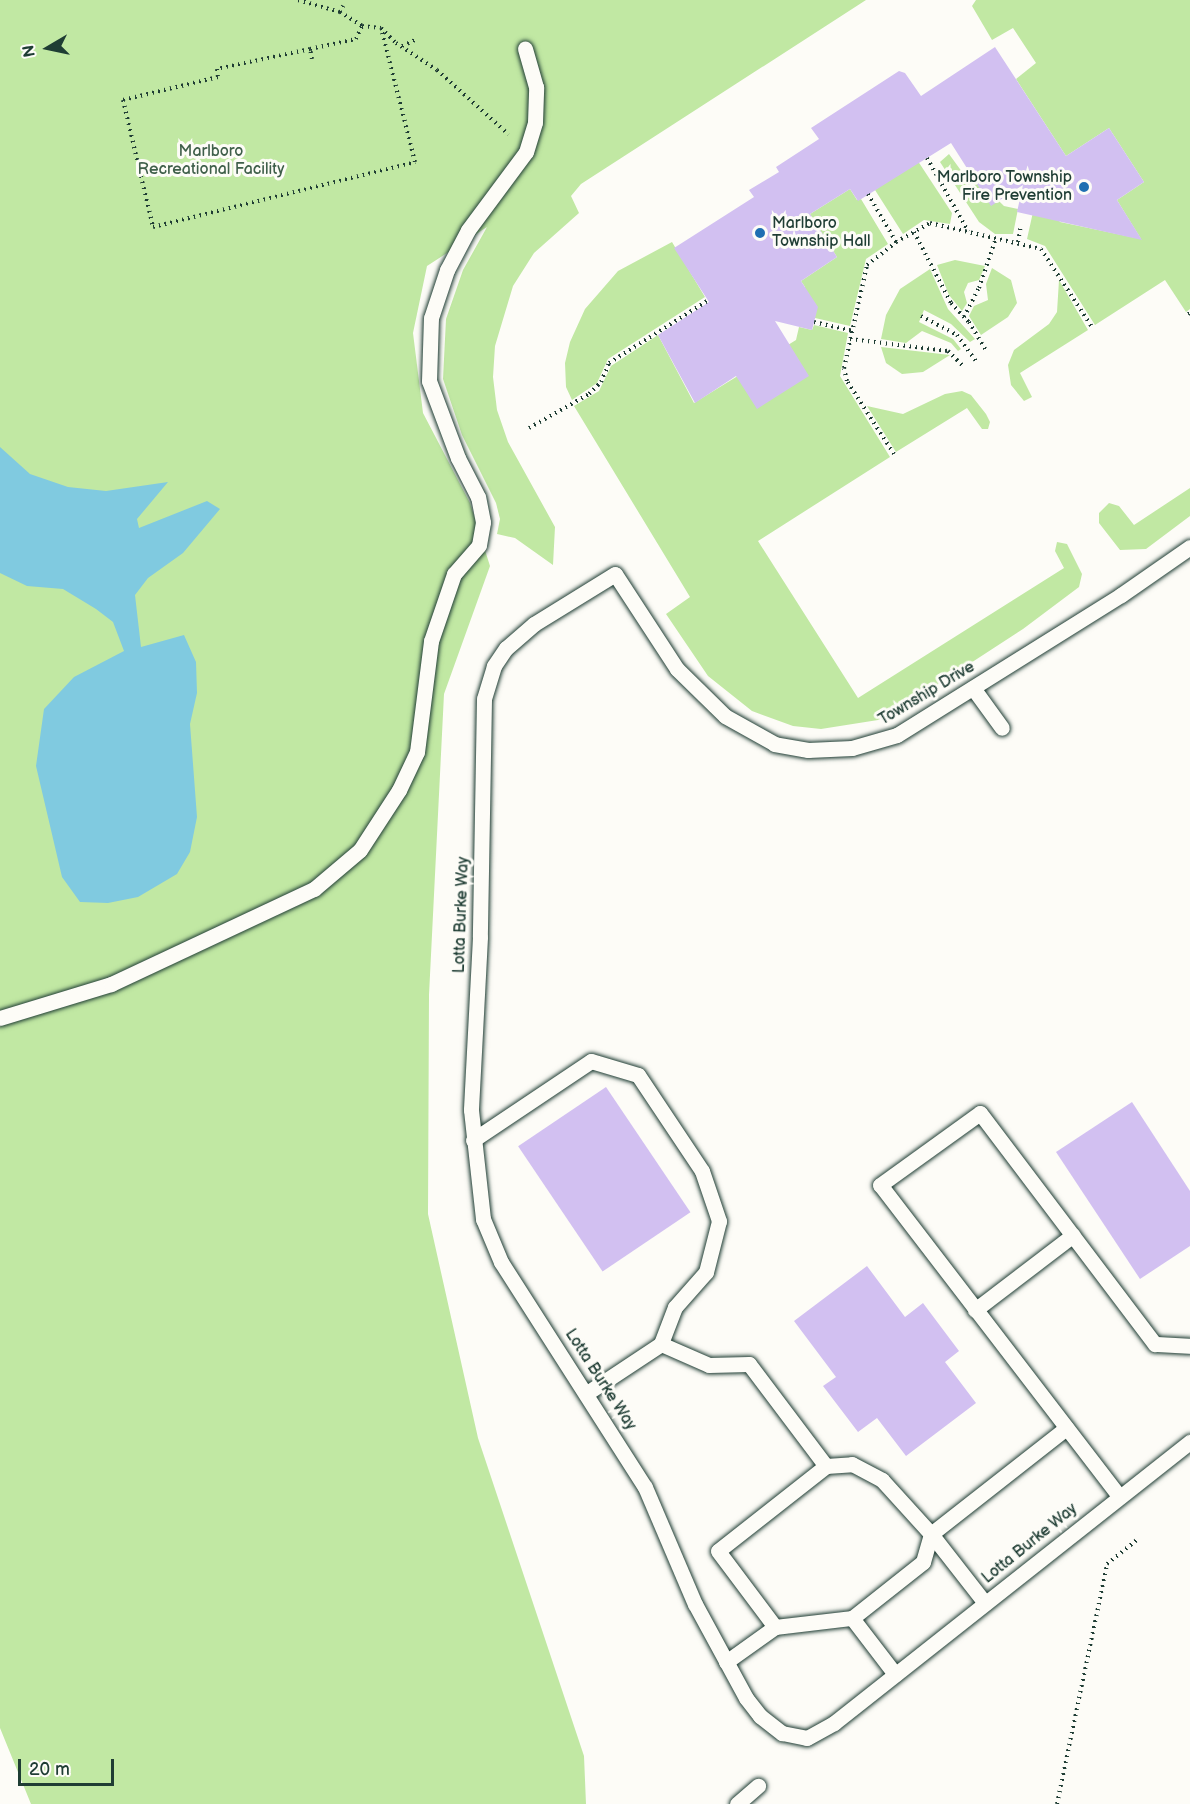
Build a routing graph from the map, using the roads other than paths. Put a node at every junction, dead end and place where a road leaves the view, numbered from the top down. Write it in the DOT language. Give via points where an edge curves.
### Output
graph roads {
  1 [pos="525,49"];
  2 [pos="1190,547"];
  3 [pos="615,574"];
  4 [pos="973,688"];
  5 [pos="1002,728"];
  6 [pos="0,1018"];
  7 [pos="473,1140"];
  8 [pos="1073,1235"];
  9 [pos="975,1310"];
  10 [pos="661,1344"];
  11 [pos="1190,1346"];
  12 [pos="587,1393"];
  13 [pos="1066,1428"];
  14 [pos="1190,1442"];
  15 [pos="826,1466"];
  16 [pos="1119,1496"];
  17 [pos="931,1534"];
  18 [pos="985,1603"];
  19 [pos="852,1618"];
  20 [pos="775,1627"];
  21 [pos="726,1662"];
  22 [pos="895,1674"];
  23 [pos="758,1786"];
  24 [pos="737,1804"];
  1 -- 6 [label="lane" via="536,87 535,122 526,152 468,230 447,270 431,318 429,381 458,458 478,497 483,522 479,545 454,574 431,642 417,752 399,790 360,850 314,889 111,984"];
  2 -- 4 [label="lane, Township Drive"];
  3 -- 4 [label="lane, Township Drive" via="649,631 697,692 743,728 775,744 808,750 852,748 884,741"];
  3 -- 7 [label="lane, Lotta Burke Way" via="534,624 507,648 494,666 484,699"];
  4 -- 5 [label="lane"];
  7 -- 10 [label="lane" via="591,1061 638,1075 702,1171 719,1221 706,1272 675,1307"];
  7 -- 12 [label="lane, Lotta Burke Way" via="476,1182 487,1232 501,1262"];
  8 -- 9 [label="lane"];
  8 -- 9 [label="lane" via="980,1113 880,1185"];
  8 -- 11 [label="lane" via="1155,1344"];
  9 -- 13 [label="lane"];
  10 -- 12 [label="lane"];
  10 -- 15 [label="lane" via="709,1365 749,1364"];
  12 -- 21 [label="lane, Lotta Burke Way" via="645,1487 695,1604"];
  13 -- 16 [label="lane"];
  13 -- 17 [label="lane"];
  14 -- 16 [label="lane, Lotta Burke Way"];
  15 -- 17 [label="lane" via="852,1464 882,1480"];
  15 -- 20 [label="lane" via="718,1551"];
  16 -- 18 [label="lane, Lotta Burke Way"];
  17 -- 18 [label="lane"];
  17 -- 19 [label="lane" via="923,1562"];
  18 -- 22 [label="lane, Lotta Burke Way"];
  19 -- 20 [label="lane"];
  19 -- 22 [label="lane"];
  20 -- 21 [label="lane"];
  21 -- 22 [label="lane, Lotta Burke Way" via="760,1716 782,1733 807,1738 834,1723"];
  23 -- 24 [label="lane"];
}
